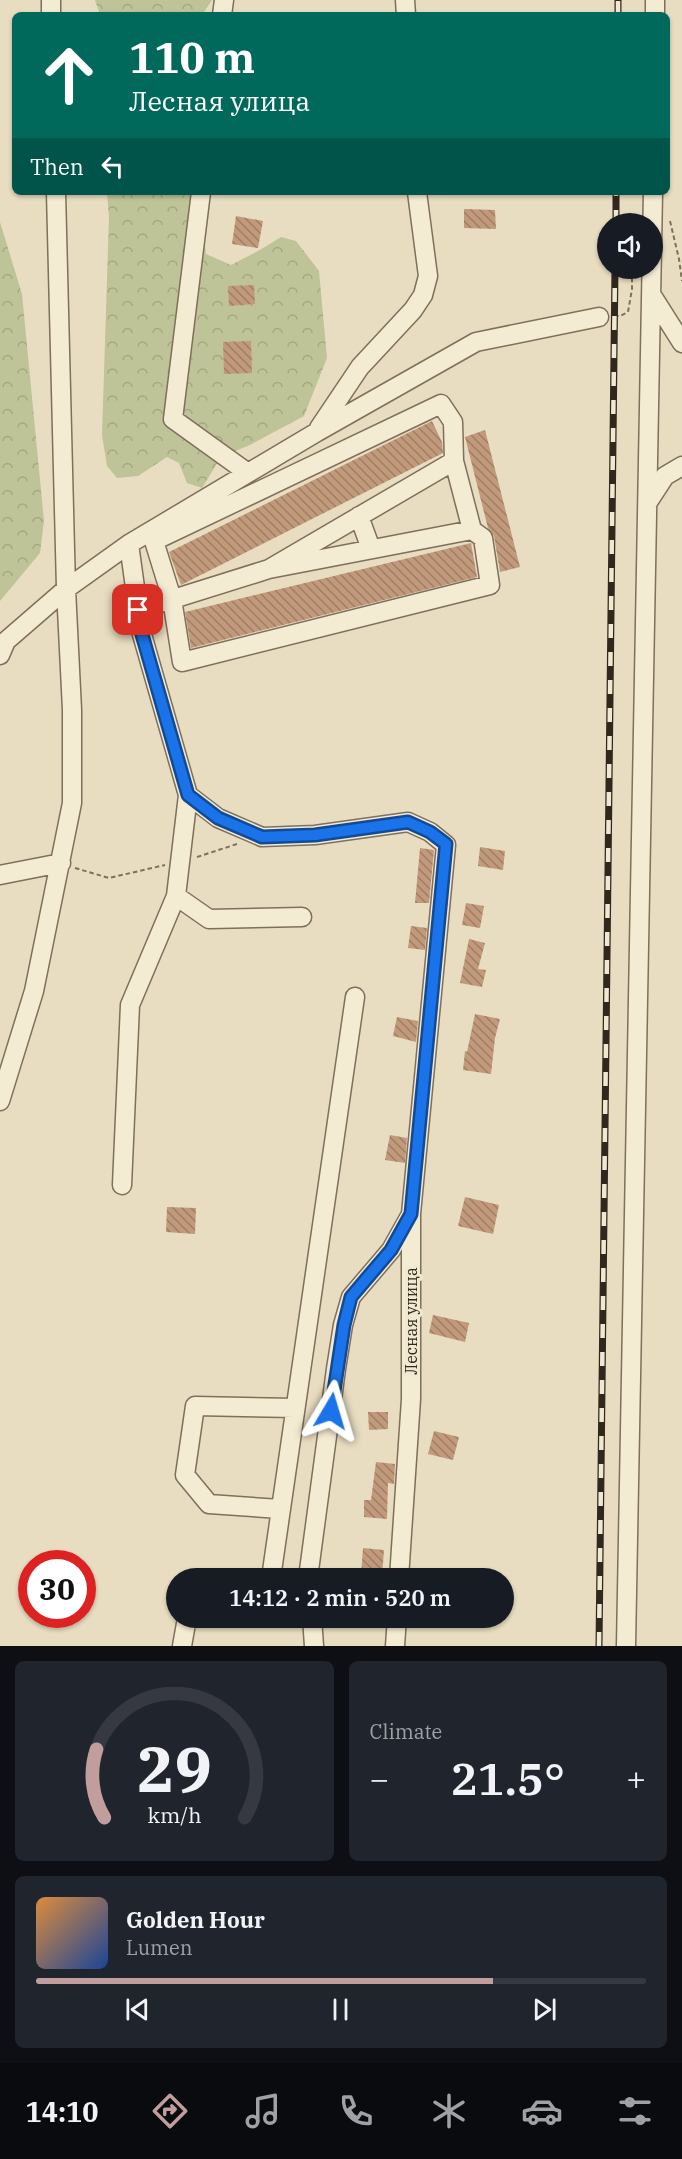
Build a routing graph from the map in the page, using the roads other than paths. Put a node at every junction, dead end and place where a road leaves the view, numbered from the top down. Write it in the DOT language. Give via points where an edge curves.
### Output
graph roads {
  1 [pos="56,195"];
  2 [pos="201,195"];
  3 [pos="417,195"];
  4 [pos="653,195"];
  5 [pos="652,297"];
  6 [pos="599,317"];
  7 [pos="682,343"];
  8 [pos="317,432"];
  9 [pos="454,461"];
  10 [pos="682,466"];
  11 [pos="248,473"];
  12 [pos="648,502"];
  13 [pos="359,516"];
  14 [pos="472,530"];
  15 [pos="129,544"];
  16 [pos="371,549"];
  17 [pos="270,568"];
  18 [pos="66,589"];
  19 [pos="172,599"];
  20 [pos="138,610"];
  21 [pos="0,655"];
  22 [pos="188,795"];
  23 [pos="61,863"];
  24 [pos="0,875"];
  25 [pos="176,896"];
  26 [pos="302,917"];
  27 [pos="355,997"];
  28 [pos="0,1101"];
  29 [pos="122,1185"];
  30 [pos="411,1214"];
  31 [pos="295,1408"];
  32 [pos="280,1509"];
  33 [pos="272,1568"];
  34 [pos="309,1568"];
  35 [pos="400,1568"];
  36 [pos="185,1628"];
  37 [pos="313,1628"];
  38 [pos="396,1628"];
  39 [pos="182,1646"];
  40 [pos="314,1646"];
  41 [pos="395,1646"];
  42 [pos="626,1646"];
  1 -- 18 [label="street"];
  2 -- 11 [label="street" via="173,419"];
  3 -- 8 [label="street" via="428,276 423,296 360,366"];
  4 -- 5 [label="street"];
  5 -- 7 [label="street"];
  5 -- 12 [label="street"];
  6 -- 8 [label="street" via="476,342"];
  8 -- 11 [label="street"];
  9 -- 13 [label="street"];
  9 -- 14 [label="street"];
  9 -- 19 [label="street" via="453,422 441,404 154,541"];
  10 -- 12 [label="street" via="665,476"];
  11 -- 15 [label="street"];
  12 -- 42 [label="street"];
  13 -- 16 [label="street"];
  13 -- 17 [label="street"];
  14 -- 16 [label="street"];
  14 -- 19 [label="street" via="483,538 490,585 182,662"];
  15 -- 18 [label="street"];
  15 -- 20 [label="street"];
  16 -- 17 [label="street"];
  17 -- 19 [label="street"];
  18 -- 21 [label="street" via="6,641"];
  18 -- 23 [label="street" via="72,803"];
  19 -- 20 [label="street"];
  20 -- 22 [label="street"];
  22 -- 25 [label="street"];
  22 -- 30 [label="street, Лесная улица" via="218,818 262,837 315,835 408,822 446,844"];
  23 -- 24 [label="street"];
  23 -- 28 [label="street" via="34,991"];
  25 -- 26 [label="street" via="209,919"];
  25 -- 29 [label="street" via="130,1005"];
  27 -- 31 [label="street"];
  30 -- 34 [label="street" via="391,1250 351,1297 336,1369"];
  30 -- 35 [label="street, Лесная улица" via="411,1399"];
  31 -- 32 [label="street"];
  31 -- 32 [label="street" via="195,1406 185,1475 209,1504"];
  32 -- 33 [label="street"];
  36 -- 39 [label="street"];
  37 -- 40 [label="street"];
  38 -- 41 [label="street"];
}
